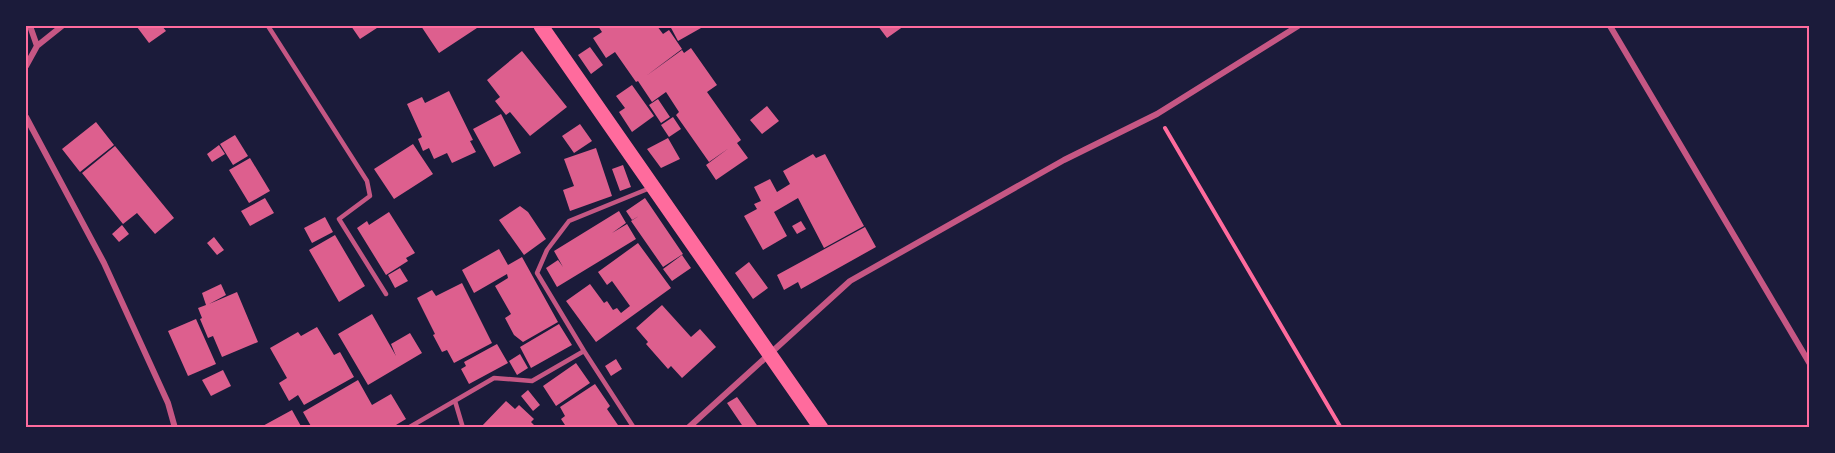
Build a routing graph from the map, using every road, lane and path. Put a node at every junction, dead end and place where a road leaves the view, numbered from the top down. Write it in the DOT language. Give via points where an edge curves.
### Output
graph roads {
  1 [pos="30,26"];
  2 [pos="62,26"];
  3 [pos="268,26"];
  4 [pos="541,26"];
  5 [pos="1298,26"];
  6 [pos="1610,26"];
  7 [pos="37,46"];
  8 [pos="26,66"];
  9 [pos="1157,114"];
  10 [pos="26,117"];
  11 [pos="652,187"];
  12 [pos="386,294"];
  13 [pos="584,351"];
  14 [pos="770,353"];
  15 [pos="1809,364"];
  16 [pos="455,401"];
  17 [pos="175,428"];
  18 [pos="408,428"];
  19 [pos="463,428"];
  20 [pos="634,428"];
  21 [pos="688,428"];
  22 [pos="822,428"];
  23 [pos="1341,428"];
  1 -- 7 [label="street"];
  2 -- 7 [label="street"];
  3 -- 12 [label="lane" via="367,181 370,196 339,219"];
  4 -- 11 [label="main road"];
  5 -- 9 [label="street"];
  6 -- 15 [label="street"];
  7 -- 8 [label="street"];
  9 -- 14 [label="street" via="1064,160 850,281"];
  9 -- 23 [label="path"];
  10 -- 17 [label="street" via="104,263 168,403"];
  11 -- 13 [label="lane" via="568,221 547,250 537,273"];
  11 -- 14 [label="main road"];
  13 -- 16 [label="lane" via="532,381 494,378"];
  13 -- 20 [label="lane"];
  14 -- 21 [label="street"];
  14 -- 22 [label="main road"];
  16 -- 18 [label="lane"];
  16 -- 19 [label="lane"];
}
